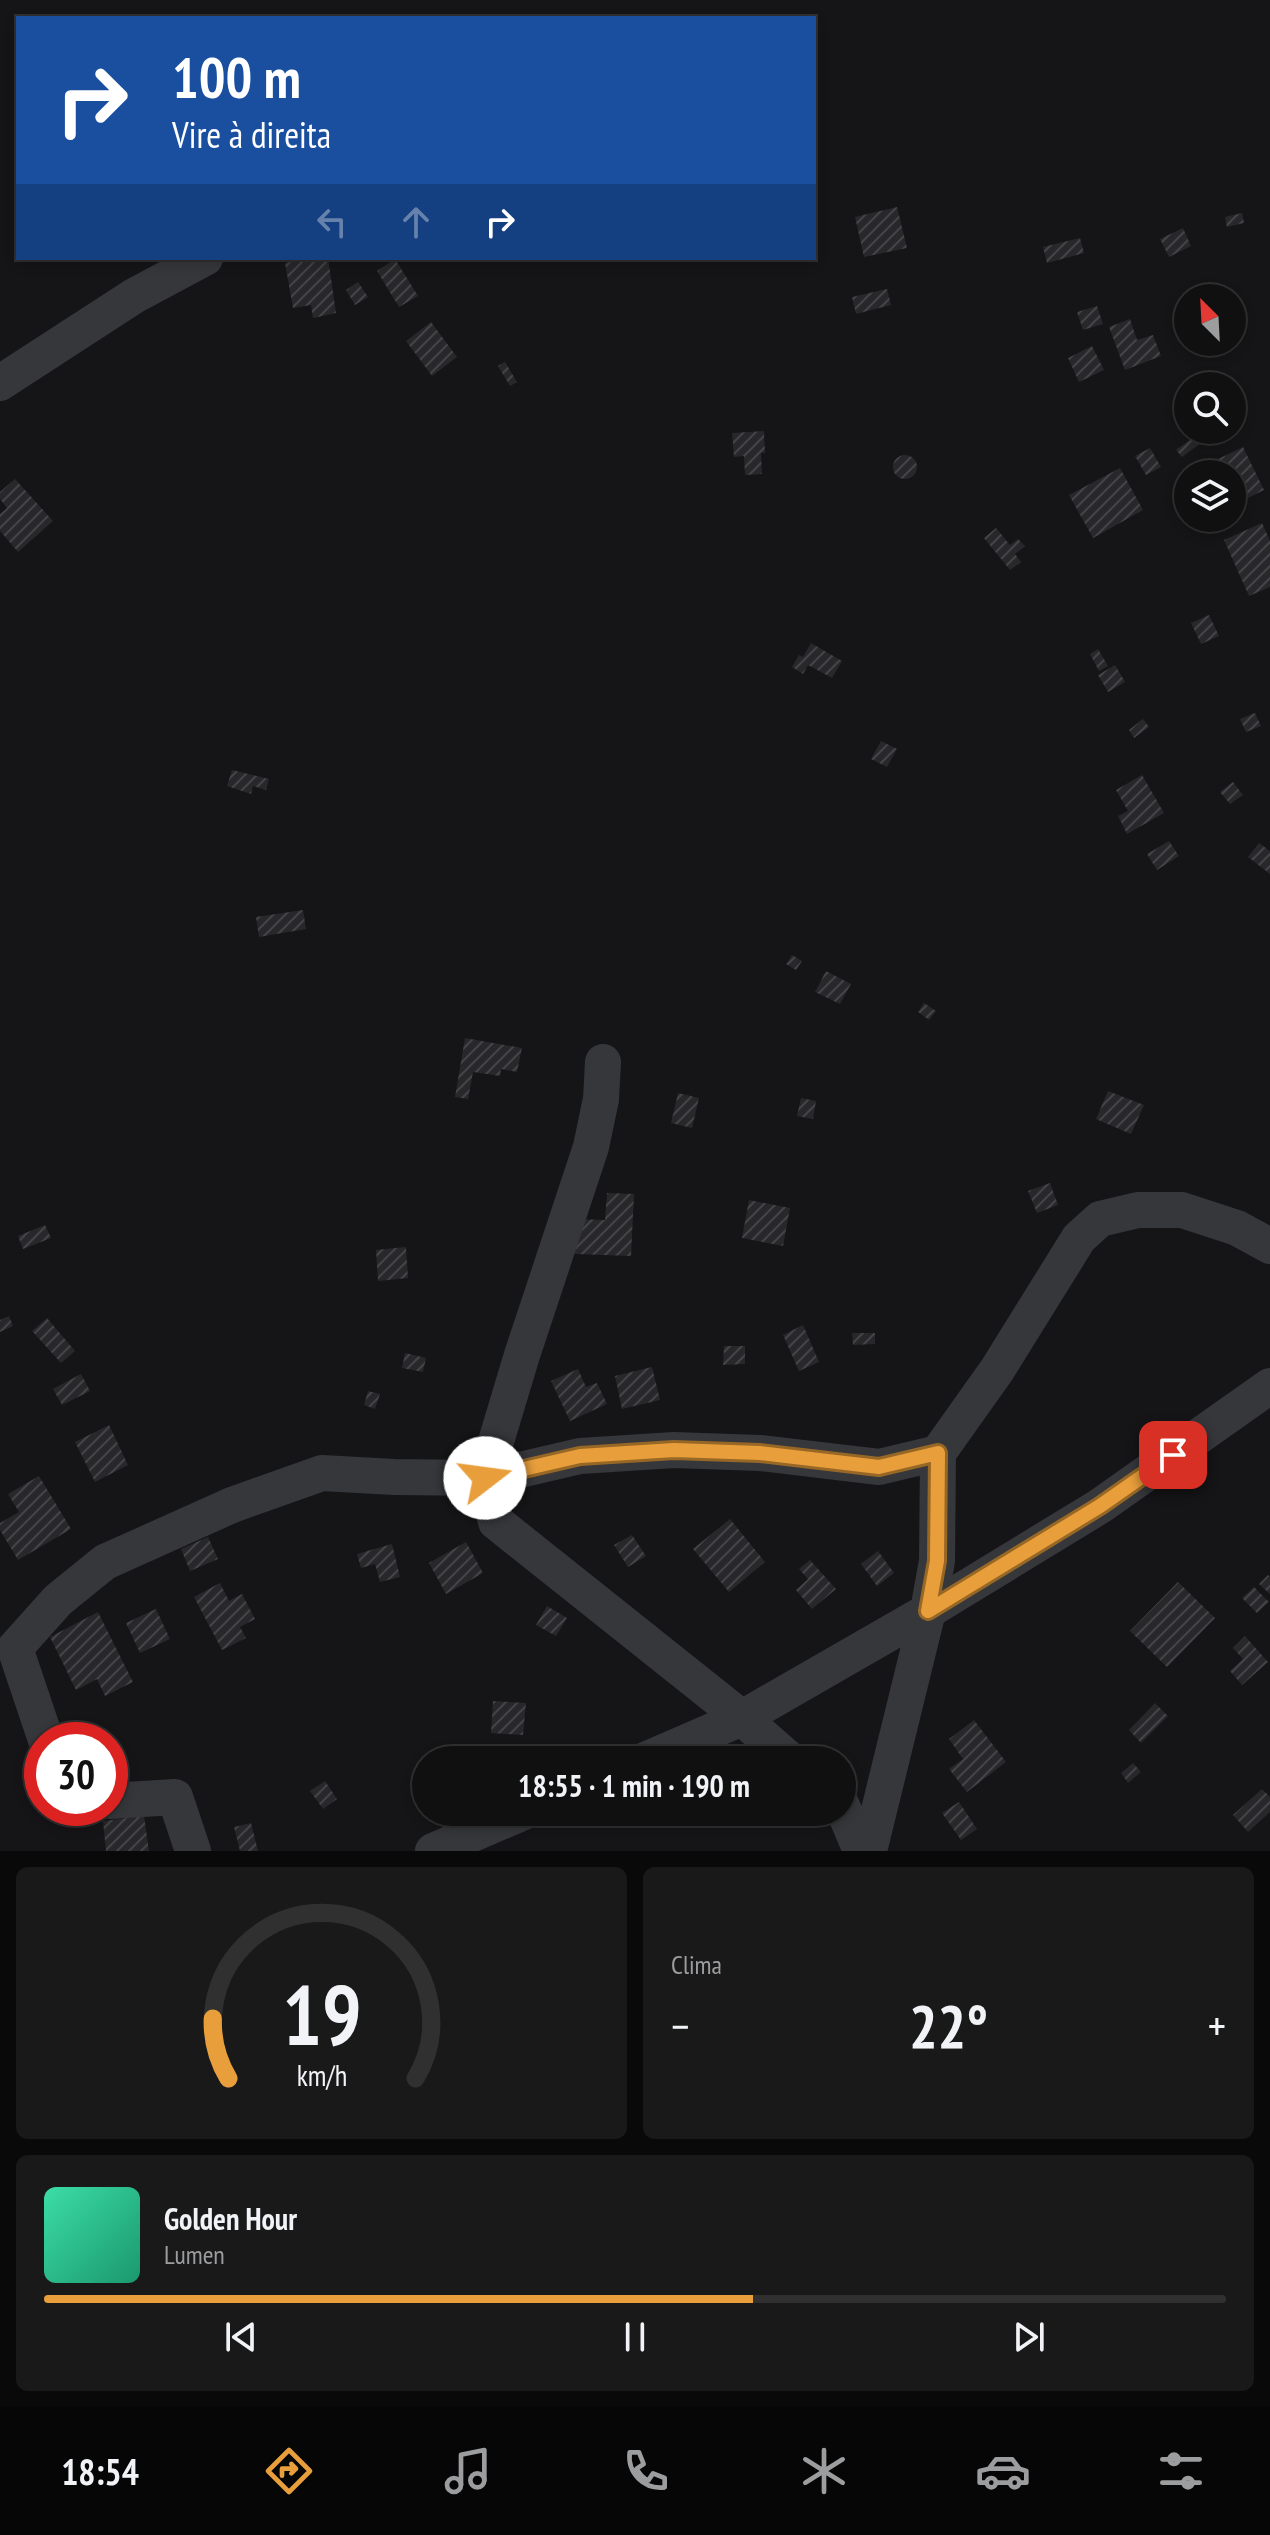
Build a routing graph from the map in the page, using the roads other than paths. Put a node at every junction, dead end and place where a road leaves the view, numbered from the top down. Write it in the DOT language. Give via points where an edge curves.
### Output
graph roads {
  1 [pos="201,260"];
  2 [pos="0,383"];
  3 [pos="603,1062"];
  4 [pos="1270,1246"];
  5 [pos="1270,1386"];
  6 [pos="938,1453"];
  7 [pos="485,1478"];
  8 [pos="928,1611"];
  9 [pos="742,1718"];
  10 [pos="40,1722"];
  11 [pos="677,1746"];
  12 [pos="774,1746"];
  13 [pos="128,1800"];
  14 [pos="491,1826"];
  15 [pos="850,1826"];
  16 [pos="193,1851"];
  17 [pos="433,1851"];
  18 [pos="861,1851"];
  19 [pos="869,1851"];
  1 -- 2 [label="street" via="134,296"];
  3 -- 7 [label="street" via="591,1147"];
  4 -- 6 [label="street" via="1237,1228 1182,1210 1138,1210 1100,1219 1079,1238"];
  5 -- 8 [label="street" via="1100,1506"];
  6 -- 7 [label="street" via="879,1467 760,1453 674,1450 580,1456"];
  6 -- 8 [label="street" via="937,1561"];
  7 -- 9 [label="street" via="496,1522"];
  7 -- 10 [label="street" via="322,1473 232,1505 105,1562 58,1600 15,1648"];
  8 -- 9 [label="street"];
  8 -- 19 [label="street"];
  9 -- 11 [label="street"];
  9 -- 12 [label="street"];
  13 -- 16 [label="street" via="175,1797"];
  14 -- 17 [label="street"];
  15 -- 18 [label="street"];
}
